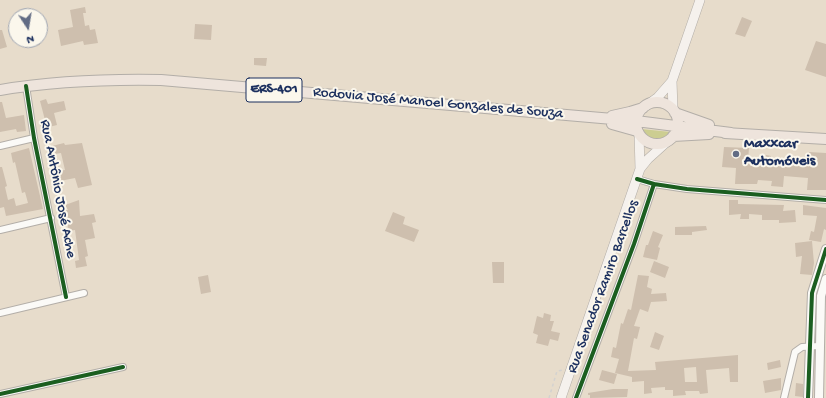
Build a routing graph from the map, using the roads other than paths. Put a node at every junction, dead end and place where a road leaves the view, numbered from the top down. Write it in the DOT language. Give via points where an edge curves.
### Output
graph roads {
  1 [pos="700,0"];
  2 [pos="672,81"];
  3 [pos="26,86"];
  4 [pos="0,90"];
  5 [pos="644,107"];
  6 [pos="674,112"];
  7 [pos="595,119"];
  8 [pos="678,125"];
  9 [pos="637,129"];
  10 [pos="731,133"];
  11 [pos="34,138"];
  12 [pos="671,138"];
  13 [pos="826,139"];
  14 [pos="0,146"];
  15 [pos="640,169"];
  16 [pos="637,179"];
  17 [pos="654,184"];
  18 [pos="826,200"];
  19 [pos="51,218"];
  20 [pos="0,230"];
  21 [pos="826,249"];
  22 [pos="826,279"];
  23 [pos="84,293"];
  24 [pos="66,297"];
  25 [pos="0,313"];
  26 [pos="809,346"];
  27 [pos="819,346"];
  28 [pos="123,367"];
  29 [pos="0,394"];
  30 [pos="561,398"];
  31 [pos="576,398"];
  32 [pos="784,398"];
  33 [pos="808,398"];
  34 [pos="819,398"];
  1 -- 2 [label="main road"];
  2 -- 5 [label="main road" via="658,97"];
  2 -- 6 [label="main road"];
  3 -- 4 [label="main road, Rodovia José Manoel Gonzales de Souza / ERS-401"];
  3 -- 7 [label="main road, Rodovia José Manoel Gonzales de Souza / ERS-401" via="111,79 161,80"];
  3 -- 11 [label="street, Rua Antônio José Ache"];
  5 -- 6 [label="main road" via="660,103 668,105"];
  5 -- 7 [label="main road"];
  5 -- 9 [label="main road"];
  6 -- 8 [label="main road"];
  6 -- 10 [label="main road"];
  7 -- 9 [label="main road"];
  8 -- 9 [label="main road"];
  8 -- 10 [label="main road"];
  8 -- 12 [label="main road"];
  9 -- 12 [label="main road" via="651,144 660,144"];
  9 -- 15 [label="main road, Rua Senador Ramiro Barcellos"];
  10 -- 12 [label="main road"];
  10 -- 13 [label="main road"];
  11 -- 14 [label="street"];
  11 -- 19 [label="street, Rua Antônio José Ache"];
  12 -- 15 [label="main road, Rua Senador Ramiro Barcellos"];
  15 -- 16 [label="main road, Rua Senador Ramiro Barcellos"];
  16 -- 17 [label="street"];
  16 -- 30 [label="main road, Rua Senador Ramiro Barcellos"];
  17 -- 18 [label="street"];
  17 -- 31 [label="street, Rua Senador Ramiro Barcellos"];
  19 -- 20 [label="street"];
  19 -- 24 [label="street, Rua Antônio José Ache"];
  21 -- 26 [label="street" via="812,293"];
  22 -- 27 [label="street" via="821,296"];
  23 -- 24 [label="street"];
  24 -- 25 [label="street"];
  26 -- 27 [label="street"];
  26 -- 32 [label="street" via="795,352"];
  26 -- 33 [label="street"];
  27 -- 34 [label="street"];
  28 -- 29 [label="street"];
}
